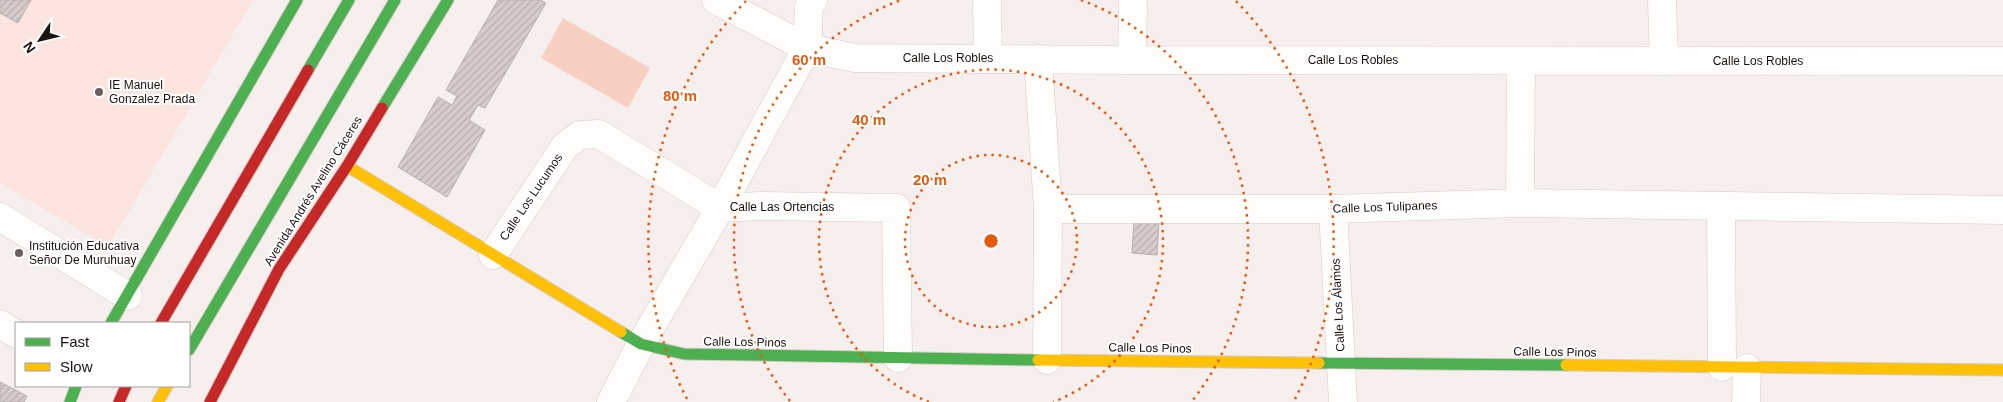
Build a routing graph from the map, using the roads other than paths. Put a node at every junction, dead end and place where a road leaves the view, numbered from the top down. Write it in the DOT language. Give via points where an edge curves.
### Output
graph roads {
  1 [pos="297,0"];
  2 [pos="349,0"];
  3 [pos="395,0"];
  4 [pos="448,0"];
  5 [pos="716,0"];
  6 [pos="813,0"];
  7 [pos="987,0"];
  8 [pos="1133,0"];
  9 [pos="1662,0"];
  10 [pos="807,48"];
  11 [pos="988,59"];
  12 [pos="1038,59"];
  13 [pos="1132,60"];
  14 [pos="1521,61"];
  15 [pos="1664,61"];
  16 [pos="2003,62"];
  17 [pos="599,134"];
  18 [pos="347,166"];
  19 [pos="1520,203"];
  20 [pos="1721,207"];
  21 [pos="720,208"];
  22 [pos="1048,209"];
  23 [pos="1333,209"];
  24 [pos="2003,210"];
  25 [pos="0,218"];
  26 [pos="493,255"];
  27 [pos="128,296"];
  28 [pos="113,322"];
  29 [pos="162,322"];
  30 [pos="0,324"];
  31 [pos="15,333"];
  32 [pos="641,344"];
  33 [pos="190,348"];
  34 [pos="898,358"];
  35 [pos="1047,360"];
  36 [pos="1341,364"];
  37 [pos="1734,368"];
  38 [pos="2003,370"];
  39 [pos="76,387"];
  40 [pos="126,387"];
  41 [pos="167,387"];
  42 [pos="70,402"];
  43 [pos="119,402"];
  44 [pos="158,402"];
  45 [pos="210,402"];
  46 [pos="612,402"];
  47 [pos="1343,402"];
  48 [pos="1746,402"];
  1 -- 27 [label="street"];
  2 -- 29 [label="street"];
  3 -- 33 [label="street, Avenida Andrés Avelino Cáceres"];
  4 -- 18 [label="street, Avenida Andrés Avelino Cáceres"];
  5 -- 10 [label="street, Calle Los Robles"];
  6 -- 10 [label="street" via="809,7"];
  7 -- 11 [label="street"];
  8 -- 13 [label="street"];
  9 -- 15 [label="street"];
  10 -- 11 [label="street, Calle Los Robles" via="855,58"];
  10 -- 21 [label="street"];
  11 -- 12 [label="street, Calle Los Robles"];
  12 -- 13 [label="street, Calle Los Robles"];
  12 -- 22 [label="street"];
  13 -- 14 [label="street, Calle Los Robles"];
  14 -- 15 [label="street, Calle Los Robles"];
  14 -- 19 [label="street"];
  15 -- 16 [label="street, Calle Los Robles"];
  17 -- 21 [label="street, Calle Las Ortencias"];
  17 -- 26 [label="street, Calle Los Lucumos" via="580,135 565,146"];
  18 -- 26 [label="street, Calle Los Pinos"];
  18 -- 45 [label="street, Avenida Andrés Avelino Cáceres" via="279,269"];
  19 -- 20 [label="street, Calle Los Tulipanes"];
  19 -- 23 [label="street, Calle Los Tulipanes"];
  20 -- 24 [label="street, Calle Los Tulipanes"];
  20 -- 37 [label="street"];
  21 -- 32 [label="street"];
  21 -- 34 [label="street, Calle Las Ortencias" via="896,208"];
  22 -- 23 [label="street, Calle Los Tulipanes"];
  22 -- 35 [label="street"];
  23 -- 36 [label="street, Calle Los Álamos"];
  25 -- 27 [label="street"];
  26 -- 32 [label="street, Calle Los Pinos"];
  27 -- 28 [label="street"];
  30 -- 31 [label="street"];
  32 -- 34 [label="street, Calle Los Pinos" via="684,354"];
  32 -- 46 [label="street"];
  34 -- 35 [label="street, Calle Los Pinos"];
  35 -- 36 [label="street, Calle Los Pinos"];
  36 -- 37 [label="street, Calle Los Pinos"];
  36 -- 47 [label="street, Calle Los Álamos"];
  37 -- 38 [label="street, Calle Los Pinos"];
  37 -- 48 [label="street"];
  39 -- 42 [label="street"];
  40 -- 43 [label="street"];
  41 -- 44 [label="street"];
}
